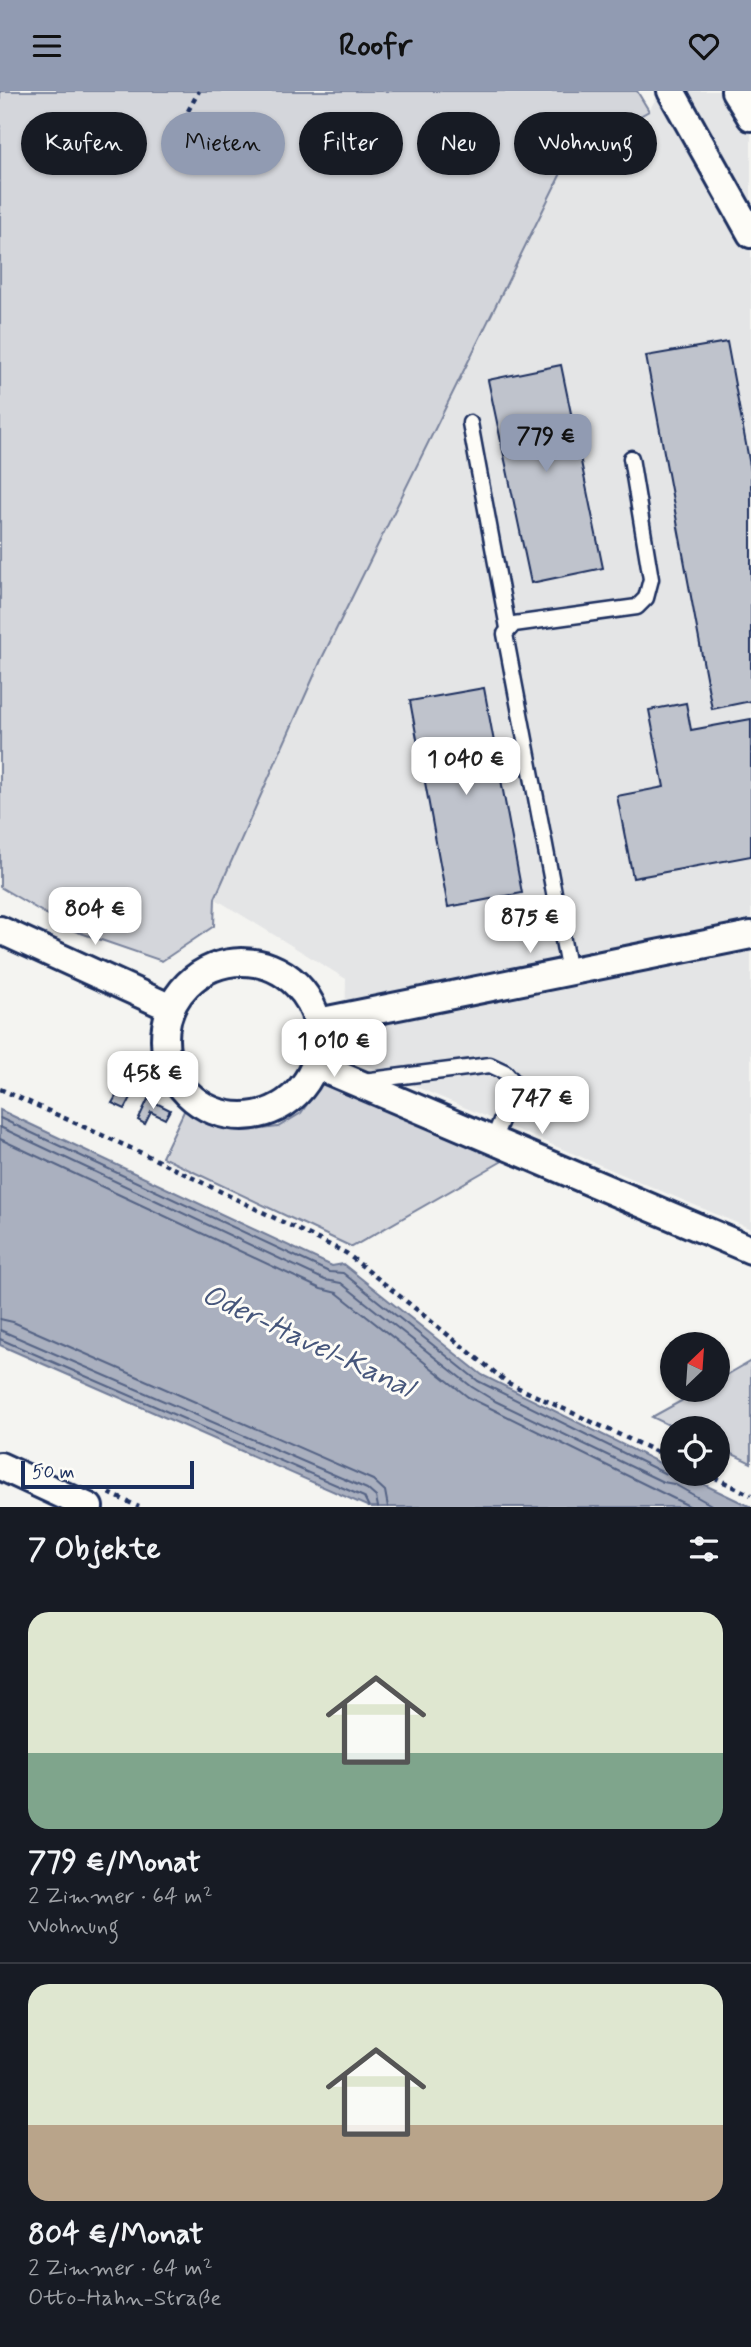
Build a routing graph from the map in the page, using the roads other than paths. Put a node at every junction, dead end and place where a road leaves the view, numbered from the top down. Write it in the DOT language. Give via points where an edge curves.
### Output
graph roads {
  1 [pos="671,91"];
  2 [pos="735,91"];
  3 [pos="751,117"];
  4 [pos="751,234"];
  5 [pos="470,423"];
  6 [pos="631,458"];
  7 [pos="508,628"];
  8 [pos="0,930"];
  9 [pos="751,935"];
  10 [pos="569,972"];
  11 [pos="171,1007"];
  12 [pos="318,1021"];
  13 [pos="315,1065"];
  14 [pos="353,1082"];
  15 [pos="493,1140"];
  16 [pos="751,1250"];
  17 [pos="0,1467"];
  18 [pos="89,1507"];
  1 -- 4 [label="street"];
  2 -- 3 [label="street"];
  5 -- 7 [label="lane"];
  6 -- 7 [label="lane" via="651,579 646,598 636,607"];
  7 -- 10 [label="lane" via="505,634"];
  8 -- 11 [label="street"];
  9 -- 10 [label="street"];
  10 -- 12 [label="street"];
  11 -- 12 [label="street" via="184,987 202,972 225,963 249,961 273,967 293,980 309,999"];
  11 -- 13 [label="street" via="164,1031 166,1056 176,1079 192,1098 213,1110 237,1116 262,1114 284,1104 303,1087"];
  12 -- 13 [label="street"];
  13 -- 14 [label="street"];
  14 -- 15 [label="street"];
  14 -- 15 [label="lane" via="491,1065 512,1080 510,1099"];
  15 -- 16 [label="street"];
  17 -- 18 [label="street"];
}
